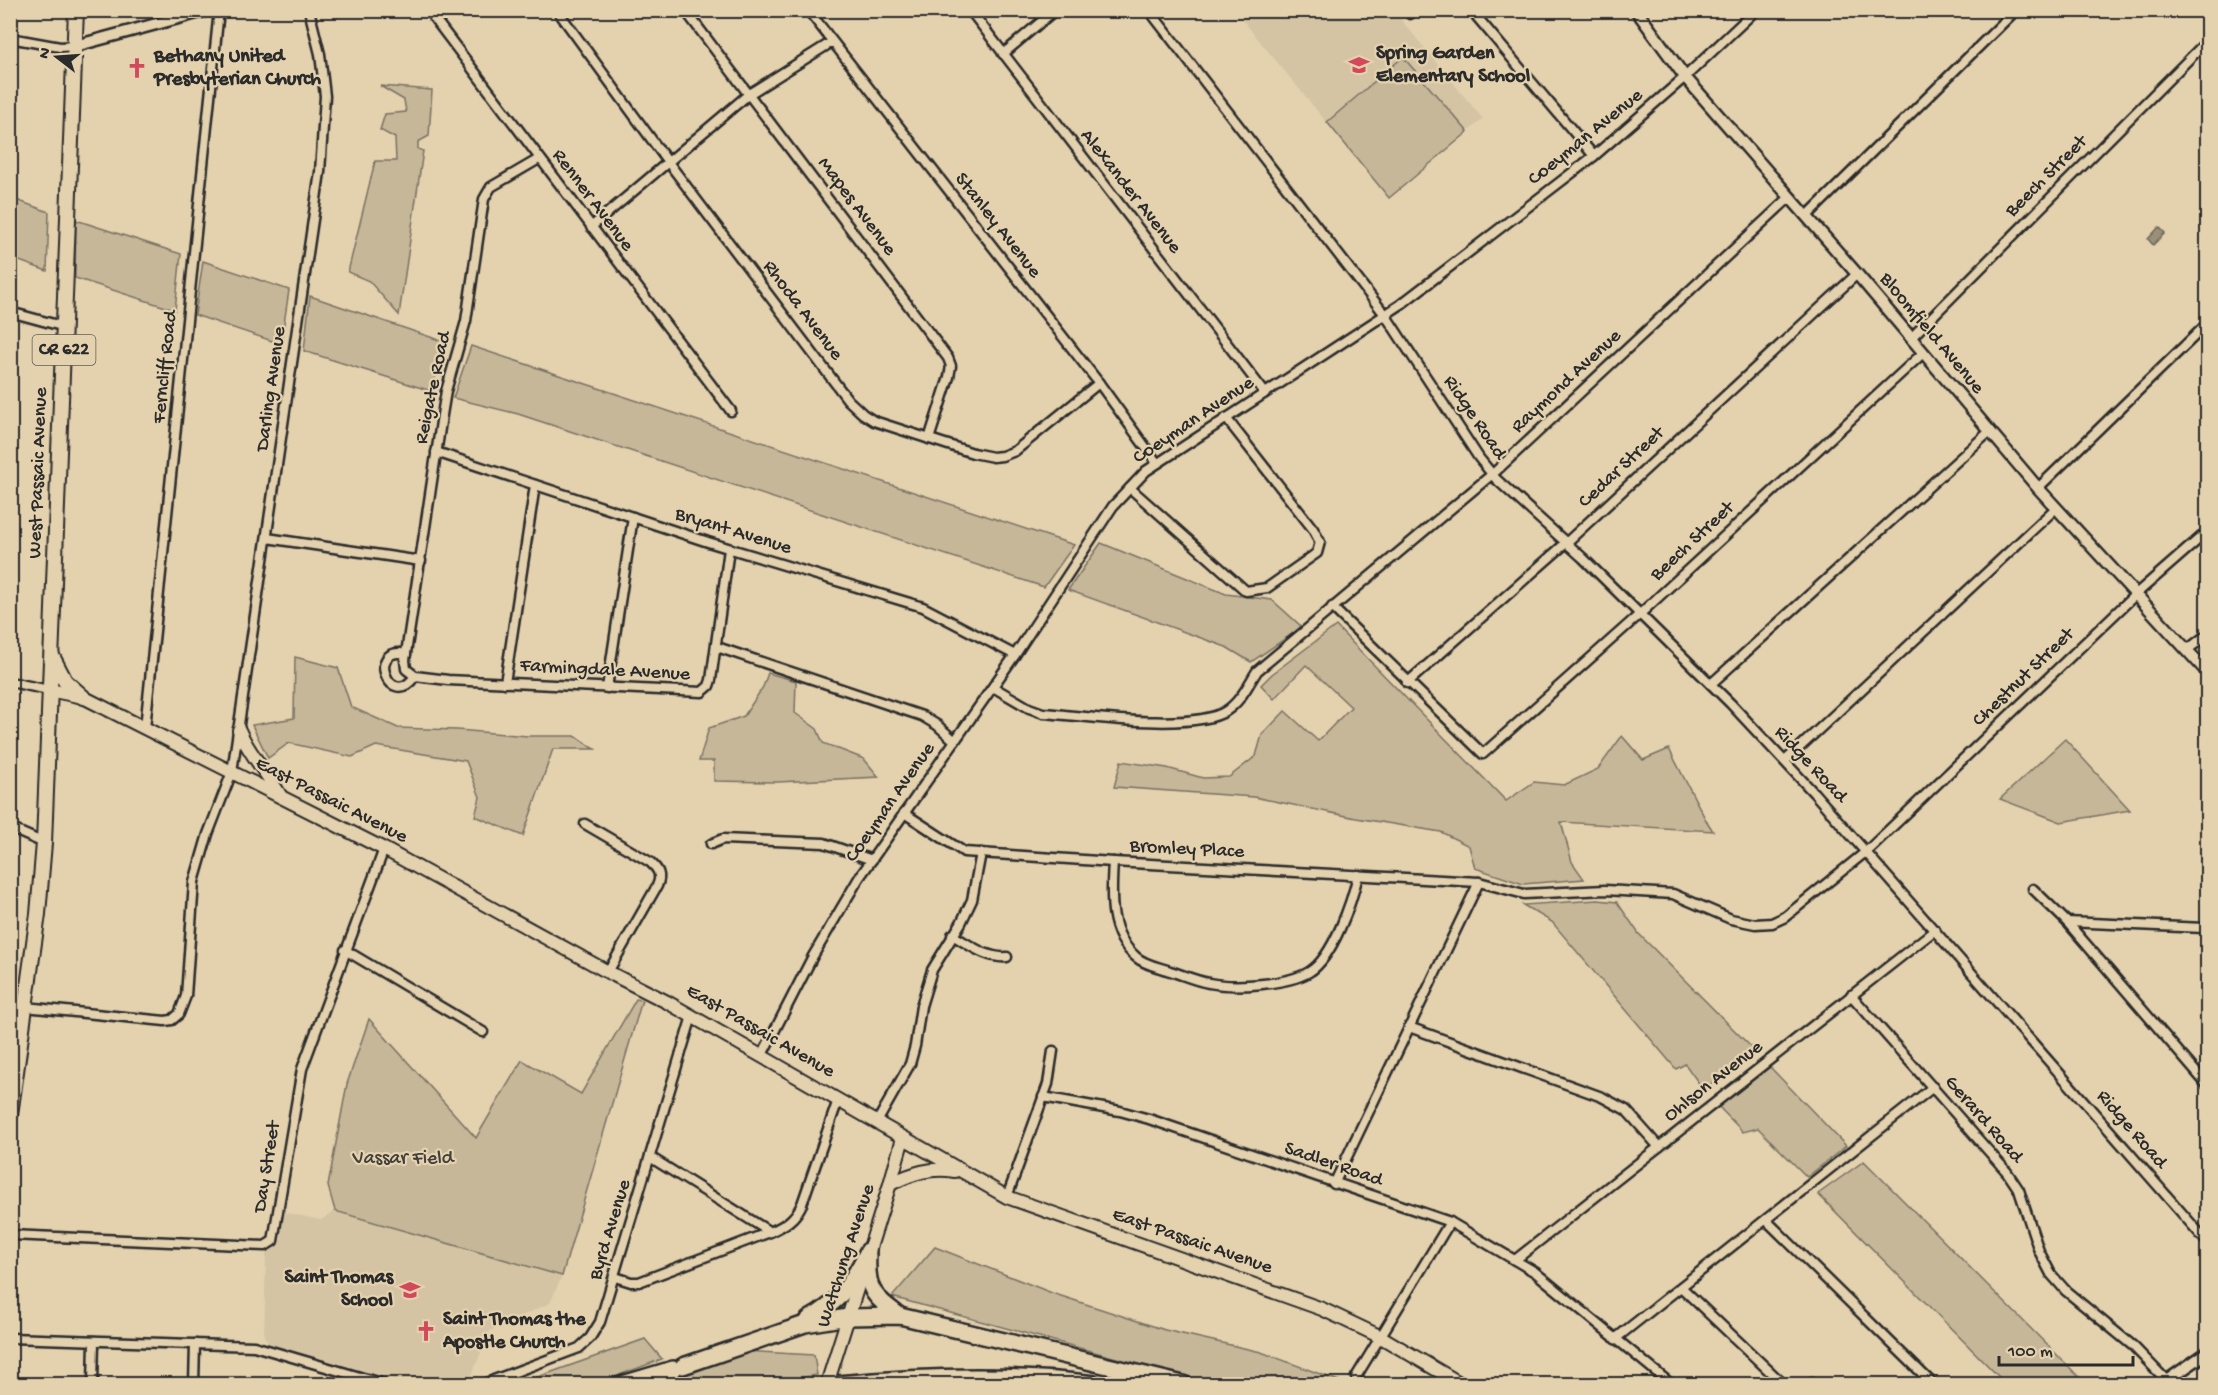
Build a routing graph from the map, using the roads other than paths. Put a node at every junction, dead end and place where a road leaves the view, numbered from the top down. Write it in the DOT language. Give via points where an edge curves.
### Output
graph roads {
  1 [pos="76,10"];
  2 [pos="208,10"];
  3 [pos="219,10"];
  4 [pos="309,10"];
  5 [pos="428,10"];
  6 [pos="557,10"];
  7 [pos="685,10"];
  8 [pos="808,10"];
  9 [pos="970,10"];
  10 [pos="1055,10"];
  11 [pos="1149,10"];
  12 [pos="1636,10"];
  13 [pos="1756,10"];
  14 [pos="2016,10"];
  15 [pos="1472,11"];
  16 [pos="10,38"];
  17 [pos="2208,40"];
  18 [pos="832,42"];
  19 [pos="75,46"];
  20 [pos="1003,54"];
  21 [pos="1685,76"];
  22 [pos="749,94"];
  23 [pos="1594,156"];
  24 [pos="539,159"];
  25 [pos="668,162"];
  26 [pos="1790,197"];
  27 [pos="1807,216"];
  28 [pos="591,227"];
  29 [pos="1857,274"];
  30 [pos="10,312"];
  31 [pos="1385,314"];
  32 [pos="2208,323"];
  33 [pos="65,327"];
  34 [pos="1911,338"];
  35 [pos="1923,353"];
  36 [pos="1099,383"];
  37 [pos="1265,393"];
  38 [pos="731,411"];
  39 [pos="1226,418"];
  40 [pos="1989,432"];
  41 [pos="929,439"];
  42 [pos="436,452"];
  43 [pos="1157,464"];
  44 [pos="1492,474"];
  45 [pos="535,484"];
  46 [pos="1130,488"];
  47 [pos="2038,488"];
  48 [pos="2056,508"];
  49 [pos="633,517"];
  50 [pos="2208,531"];
  51 [pos="267,538"];
  52 [pos="1566,543"];
  53 [pos="729,549"];
  54 [pos="421,561"];
  55 [pos="2136,594"];
  56 [pos="1332,608"];
  57 [pos="1640,614"];
  58 [pos="2208,634"];
  59 [pos="717,647"];
  60 [pos="2187,650"];
  61 [pos="406,654"];
  62 [pos="51,655"];
  63 [pos="1016,655"];
  64 [pos="2208,673"];
  65 [pos="416,676"];
  66 [pos="10,682"];
  67 [pos="505,683"];
  68 [pos="1407,683"];
  69 [pos="1710,684"];
  70 [pos="993,687"];
  71 [pos="607,688"];
  72 [pos="50,690"];
  73 [pos="83,697"];
  74 [pos="145,728"];
  75 [pos="239,730"];
  76 [pos="955,741"];
  77 [pos="1785,761"];
  78 [pos="232,772"];
  79 [pos="280,796"];
  80 [pos="904,813"];
  81 [pos="585,824"];
  82 [pos="10,828"];
  83 [pos="44,843"];
  84 [pos="711,844"];
  85 [pos="384,849"];
  86 [pos="1866,852"];
  87 [pos="981,853"];
  88 [pos="872,860"];
  89 [pos="1113,862"];
  90 [pos="1358,875"];
  91 [pos="1479,882"];
  92 [pos="2033,889"];
  93 [pos="2067,922"];
  94 [pos="1935,930"];
  95 [pos="2208,931"];
  96 [pos="952,936"];
  97 [pos="345,950"];
  98 [pos="1007,957"];
  99 [pos="608,972"];
  100 [pos="1851,995"];
  101 [pos="25,1007"];
  102 [pos="692,1016"];
  103 [pos="1409,1027"];
  104 [pos="483,1032"];
  105 [pos="1053,1051"];
  106 [pos="760,1057"];
  107 [pos="2208,1086"];
  108 [pos="1933,1087"];
  109 [pos="1043,1097"];
  110 [pos="838,1100"];
  111 [pos="10,1115"];
  112 [pos="877,1122"];
  113 [pos="903,1138"];
  114 [pos="1659,1147"];
  115 [pos="650,1157"];
  116 [pos="968,1175"];
  117 [pos="891,1184"];
  118 [pos="1334,1184"];
  119 [pos="1007,1197"];
  120 [pos="1766,1220"];
  121 [pos="1450,1222"];
  122 [pos="770,1232"];
  123 [pos="10,1235"];
  124 [pos="2208,1243"];
  125 [pos="868,1251"];
  126 [pos="1515,1260"];
  127 [pos="615,1277"];
  128 [pos="1681,1287"];
  129 [pos="900,1316"];
  130 [pos="848,1317"];
  131 [pos="792,1327"];
  132 [pos="1381,1337"];
  133 [pos="10,1338"];
  134 [pos="1615,1339"];
  135 [pos="94,1341"];
  136 [pos="195,1344"];
  137 [pos="2208,1352"];
  138 [pos="1356,1377"];
  139 [pos="2164,1383"];
  140 [pos="93,1384"];
  141 [pos="194,1384"];
  142 [pos="384,1384"];
  143 [pos="483,1384"];
  144 [pos="623,1384"];
  145 [pos="827,1384"];
  146 [pos="837,1384"];
  147 [pos="1095,1384"];
  148 [pos="1183,1384"];
  149 [pos="1461,1384"];
  150 [pos="1671,1384"];
  151 [pos="1784,1384"];
  152 [pos="1933,1384"];
  1 -- 19 [label="main road, West Passaic Avenue / CR 622"];
  2 -- 19 [label="street"];
  3 -- 74 [label="street, Ferncliff Road"];
  4 -- 51 [label="street, Darling Avenue" via="321,54 325,96 320,172"];
  5 -- 24 [label="street, Renner Avenue"];
  6 -- 25 [label="street, Rhoda Avenue"];
  7 -- 22 [label="street, Mapes Avenue"];
  8 -- 18 [label="street, Stanley Avenue"];
  9 -- 20 [label="street, Alexander Avenue"];
  10 -- 20 [label="street"];
  11 -- 31 [label="street, Ridge Road"];
  12 -- 21 [label="street, Bloomfield Avenue"];
  13 -- 21 [label="street, Coeyman Avenue"];
  14 -- 27 [label="street"];
  15 -- 23 [label="street"];
  16 -- 19 [label="street"];
  17 -- 34 [label="street, Beech Street"];
  18 -- 22 [label="street"];
  18 -- 36 [label="street, Stanley Avenue"];
  19 -- 33 [label="main road, West Passaic Avenue / CR 622"];
  20 -- 37 [label="street, Alexander Avenue"];
  21 -- 23 [label="street, Coeyman Avenue"];
  21 -- 26 [label="street, Bloomfield Avenue"];
  22 -- 25 [label="street"];
  22 -- 41 [label="street, Mapes Avenue" via="948,358 949,377"];
  23 -- 31 [label="street, Coeyman Avenue"];
  24 -- 28 [label="street, Renner Avenue"];
  24 -- 42 [label="street, Reigate Road" via="491,187 484,199 466,321 446,391"];
  25 -- 28 [label="street"];
  25 -- 41 [label="street, Rhoda Avenue" via="848,400 874,421"];
  26 -- 27 [label="street, Bloomfield Avenue"];
  26 -- 44 [label="street, Raymond Avenue"];
  27 -- 29 [label="street, Bloomfield Avenue"];
  28 -- 38 [label="street, Renner Avenue"];
  29 -- 34 [label="street, Bloomfield Avenue"];
  29 -- 52 [label="street, Cedar Street"];
  30 -- 33 [label="street"];
  31 -- 37 [label="street, Coeyman Avenue"];
  31 -- 44 [label="street, Ridge Road"];
  32 -- 47 [label="street"];
  33 -- 62 [label="main road, West Passaic Avenue / CR 622"];
  34 -- 35 [label="street, Bloomfield Avenue"];
  35 -- 40 [label="street, Bloomfield Avenue"];
  35 -- 57 [label="street, Beech Street"];
  36 -- 41 [label="street, Rhoda Avenue" via="1015,451 1002,456 973,453"];
  36 -- 43 [label="street, Stanley Avenue"];
  37 -- 39 [label="street, Coeyman Avenue"];
  39 -- 43 [label="street, Coeyman Avenue"];
  39 -- 46 [label="street" via="1313,529 1320,542 1317,553 1267,588 1246,591"];
  40 -- 47 [label="street, Bloomfield Avenue"];
  40 -- 69 [label="street"];
  42 -- 45 [label="street, Bryant Avenue"];
  42 -- 54 [label="street, Reigate Road"];
  43 -- 46 [label="street, Coeyman Avenue"];
  44 -- 52 [label="street, Ridge Road"];
  44 -- 56 [label="street, Raymond Avenue"];
  45 -- 49 [label="street, Bryant Avenue"];
  45 -- 67 [label="street"];
  46 -- 63 [label="street, Coeyman Avenue" via="1113,506"];
  47 -- 48 [label="street, Bloomfield Avenue"];
  48 -- 55 [label="street, Bloomfield Avenue"];
  48 -- 77 [label="street"];
  49 -- 53 [label="street, Bryant Avenue"];
  49 -- 71 [label="street"];
  50 -- 55 [label="street, Chestnut Street"];
  51 -- 54 [label="street"];
  51 -- 75 [label="street, Darling Avenue"];
  52 -- 57 [label="street, Ridge Road"];
  52 -- 68 [label="street, Cedar Street"];
  53 -- 59 [label="street, Farmingdale Avenue"];
  53 -- 63 [label="street, Bryant Avenue" via="923,607"];
  54 -- 61 [label="street, Reigate Road"];
  55 -- 60 [label="street, Bloomfield Avenue"];
  55 -- 86 [label="street, Chestnut Street"];
  56 -- 68 [label="street"];
  56 -- 70 [label="street, Raymond Avenue" via="1257,671 1242,697 1225,712 1199,719 1172,722 1043,713"];
  57 -- 68 [label="street, Beech Street" via="1483,754"];
  57 -- 69 [label="street, Ridge Road"];
  58 -- 60 [label="street"];
  59 -- 71 [label="street, Farmingdale Avenue" via="709,686 702,692"];
  59 -- 76 [label="street" via="930,719"];
  60 -- 64 [label="street, Bloomfield Avenue"];
  61 -- 65 [label="street" via="406,669"];
  61 -- 65 [label="street" via="396,653 387,658 383,668 386,678 402,686"];
  62 -- 72 [label="main road, West Passaic Avenue / CR 622"];
  62 -- 73 [label="main road" via="65,681"];
  63 -- 70 [label="street, Coeyman Avenue"];
  65 -- 67 [label="street, Farmingdale Avenue"];
  66 -- 72 [label="street"];
  67 -- 71 [label="street, Farmingdale Avenue"];
  69 -- 77 [label="street, Ridge Road"];
  70 -- 76 [label="street, Coeyman Avenue"];
  72 -- 73 [label="main road, East Passaic Avenue"];
  72 -- 83 [label="main road, West Passaic Avenue / CR 622"];
  73 -- 74 [label="main road, East Passaic Avenue"];
  74 -- 78 [label="main road, East Passaic Avenue"];
  75 -- 78 [label="street, Darling Avenue"];
  75 -- 79 [label="main road"];
  76 -- 80 [label="street, Coeyman Avenue"];
  77 -- 86 [label="street, Ridge Road"];
  78 -- 79 [label="main road, East Passaic Avenue"];
  78 -- 101 [label="street, Darling Avenue" via="194,882 186,996 179,1014 165,1021"];
  79 -- 85 [label="main road, East Passaic Avenue"];
  80 -- 87 [label="street, Bromley Place" via="964,852"];
  80 -- 88 [label="street, Coeyman Avenue"];
  81 -- 99 [label="street" via="650,862 659,874 657,886"];
  82 -- 83 [label="street"];
  83 -- 101 [label="main road, West Passaic Avenue / CR 622"];
  84 -- 88 [label="street" via="723,839 824,843"];
  85 -- 97 [label="street, Day Street"];
  85 -- 99 [label="main road, East Passaic Avenue"];
  86 -- 91 [label="street, Chestnut Street" via="1802,906 1772,923 1731,919 1672,894 1605,890 1524,894"];
  86 -- 94 [label="street, Ridge Road"];
  87 -- 89 [label="street, Bromley Place"];
  87 -- 96 [label="street" via="972,900"];
  88 -- 106 [label="street, Coeyman Avenue" via="813,956"];
  89 -- 90 [label="street, Bromley Place"];
  89 -- 90 [label="street" via="1113,912 1120,933 1137,957 1209,983 1229,985 1270,983 1310,972 1341,928"];
  90 -- 91 [label="street, Bromley Place"];
  91 -- 103 [label="street"];
  92 -- 93 [label="street"];
  93 -- 95 [label="street"];
  93 -- 107 [label="street"];
  94 -- 100 [label="street, Ohlson Avenue"];
  94 -- 124 [label="street, Ridge Road"];
  96 -- 98 [label="street" via="989,956"];
  96 -- 112 [label="street" via="932,970 910,1064"];
  97 -- 104 [label="street"];
  97 -- 123 [label="street, Day Street" via="302,1069 270,1244"];
  99 -- 102 [label="main road, East Passaic Avenue"];
  100 -- 108 [label="street, Gerard Road"];
  100 -- 114 [label="street, Ohlson Avenue"];
  101 -- 111 [label="main road, West Passaic Avenue / CR 622"];
  102 -- 106 [label="main road, East Passaic Avenue"];
  102 -- 115 [label="street, Byrd Avenue"];
  103 -- 114 [label="street" via="1602,1097 1626,1110"];
  103 -- 118 [label="street"];
  105 -- 109 [label="street"];
  106 -- 110 [label="main road, East Passaic Avenue"];
  108 -- 120 [label="street"];
  108 -- 139 [label="street, Gerard Road" via="2019,1190 2039,1251 2051,1274 2133,1346"];
  109 -- 118 [label="street, Sadler Road" via="1149,1119"];
  109 -- 119 [label="street"];
  110 -- 112 [label="main road, East Passaic Avenue"];
  110 -- 122 [label="street" via="796,1216"];
  112 -- 113 [label="main road, East Passaic Avenue"];
  113 -- 116 [label="main road, East Passaic Avenue"];
  113 -- 117 [label="main road, Watchung Avenue"];
  114 -- 126 [label="street, Ohlson Avenue"];
  115 -- 122 [label="street"];
  115 -- 127 [label="street, Byrd Avenue"];
  116 -- 117 [label="main road" via="930,1169"];
  116 -- 119 [label="main road, East Passaic Avenue"];
  117 -- 125 [label="main road, Watchung Avenue"];
  118 -- 121 [label="street, Sadler Road"];
  119 -- 132 [label="main road, East Passaic Avenue" via="1311,1305"];
  120 -- 128 [label="street"];
  120 -- 152 [label="street"];
  121 -- 126 [label="street, Sadler Road"];
  121 -- 132 [label="street"];
  122 -- 127 [label="street" via="639,1282"];
  125 -- 129 [label="highway" via="869,1285 880,1301"];
  125 -- 130 [label="main road, Watchung Avenue"];
  125 -- 131 [label="highway" via="837,1300"];
  126 -- 134 [label="street, Sadler Road"];
  127 -- 143 [label="street, Byrd Avenue" via="600,1322 579,1348"];
  128 -- 134 [label="street"];
  128 -- 151 [label="street"];
  129 -- 130 [label="highway"];
  129 -- 148 [label="highway"];
  130 -- 131 [label="highway"];
  130 -- 145 [label="main road, Watchung Avenue"];
  131 -- 144 [label="highway"];
  132 -- 138 [label="street"];
  132 -- 149 [label="main road, East Passaic Avenue"];
  133 -- 135 [label="street"];
  134 -- 150 [label="street, Sadler Road"];
  135 -- 136 [label="street"];
  135 -- 140 [label="street"];
  136 -- 141 [label="street"];
  136 -- 142 [label="street" via="254,1346"];
  137 -- 139 [label="street"];
  146 -- 147 [label="highway" via="950,1377"];
}
